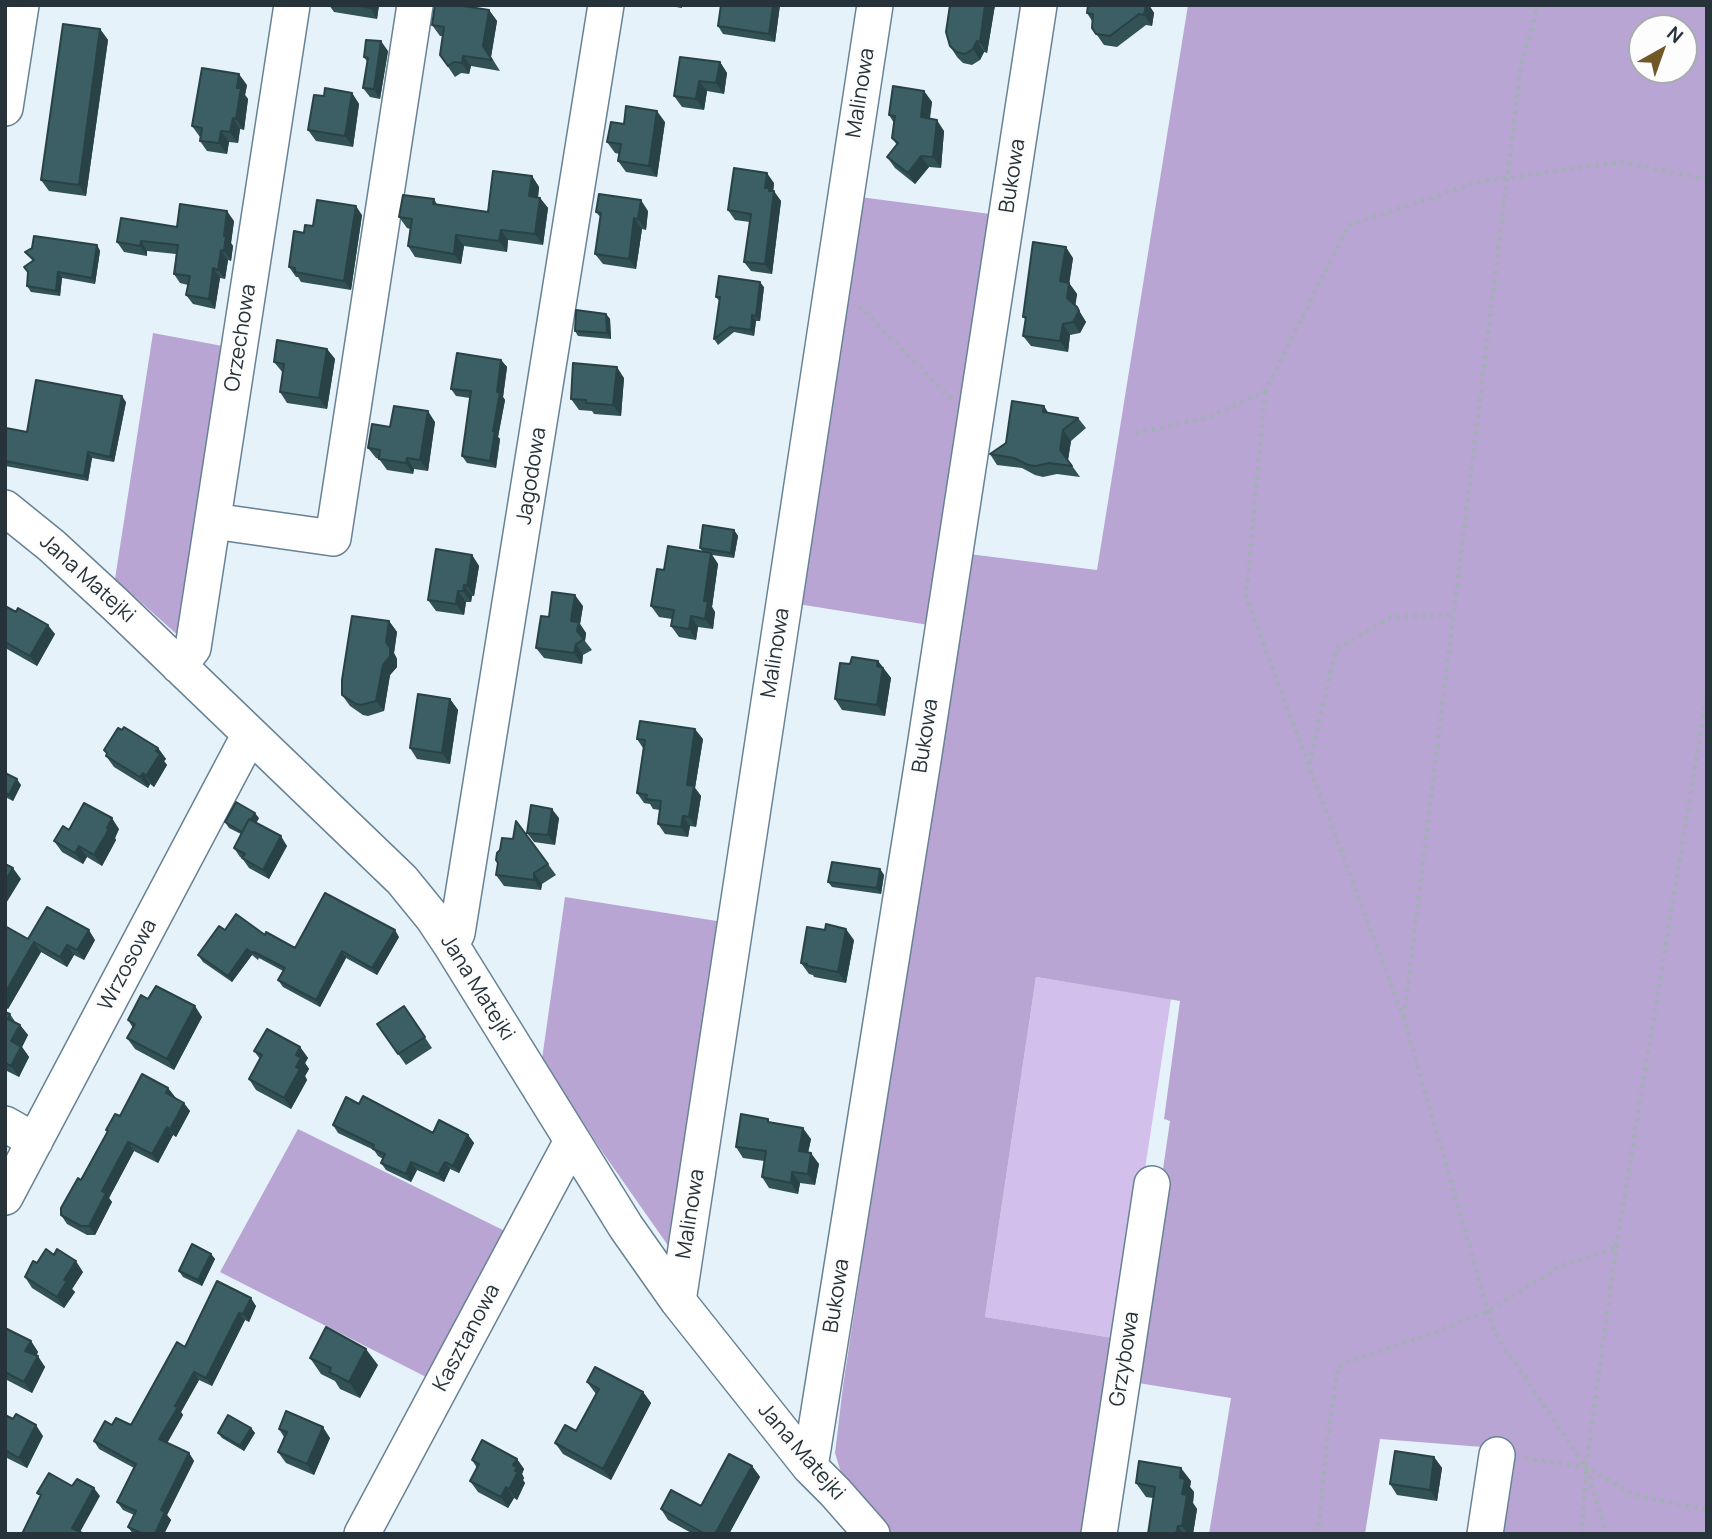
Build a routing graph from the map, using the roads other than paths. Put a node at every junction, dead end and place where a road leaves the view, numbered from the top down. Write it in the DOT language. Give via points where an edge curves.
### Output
graph roads {
  1 [pos="21,5"];
  2 [pos="292,5"];
  3 [pos="415,5"];
  4 [pos="606,5"];
  5 [pos="874,5"];
  6 [pos="1039,5"];
  7 [pos="5,108"];
  8 [pos="5,508"];
  9 [pos="213,521"];
  10 [pos="179,666"];
  11 [pos="250,734"];
  12 [pos="451,945"];
  13 [pos="5,1124"];
  14 [pos="35,1142"];
  15 [pos="572,1142"];
  16 [pos="1152,1184"];
  17 [pos="5,1197"];
  18 [pos="678,1301"];
  19 [pos="1497,1454"];
  20 [pos="810,1466"];
  21 [pos="362,1534"];
  22 [pos="872,1534"];
  23 [pos="1099,1534"];
  24 [pos="1485,1534"];
  1 -- 7 [label="street"];
  2 -- 9 [label="street, Orzechowa"];
  3 -- 9 [label="street" via="333,538"];
  4 -- 12 [label="street, Jagodowa" via="482,784 457,933"];
  5 -- 18 [label="street, Malinowa"];
  6 -- 20 [label="street, Bukowa"];
  8 -- 10 [label="street, Jana Matejki" via="61,554"];
  9 -- 10 [label="street, Orzechowa" via="193,648"];
  10 -- 11 [label="street, Jana Matejki"];
  11 -- 12 [label="street, Jana Matejki" via="402,880"];
  11 -- 14 [label="street, Wrzosowa"];
  12 -- 15 [label="street, Jana Matejki"];
  13 -- 14 [label="street"];
  14 -- 17 [label="street, Wrzosowa"];
  15 -- 18 [label="street, Jana Matejki"];
  15 -- 21 [label="street, Kasztanowa"];
  16 -- 23 [label="street, Grzybowa"];
  18 -- 20 [label="street, Jana Matejki"];
  19 -- 24 [label="street"];
  20 -- 22 [label="street, Jana Matejki"];
}
